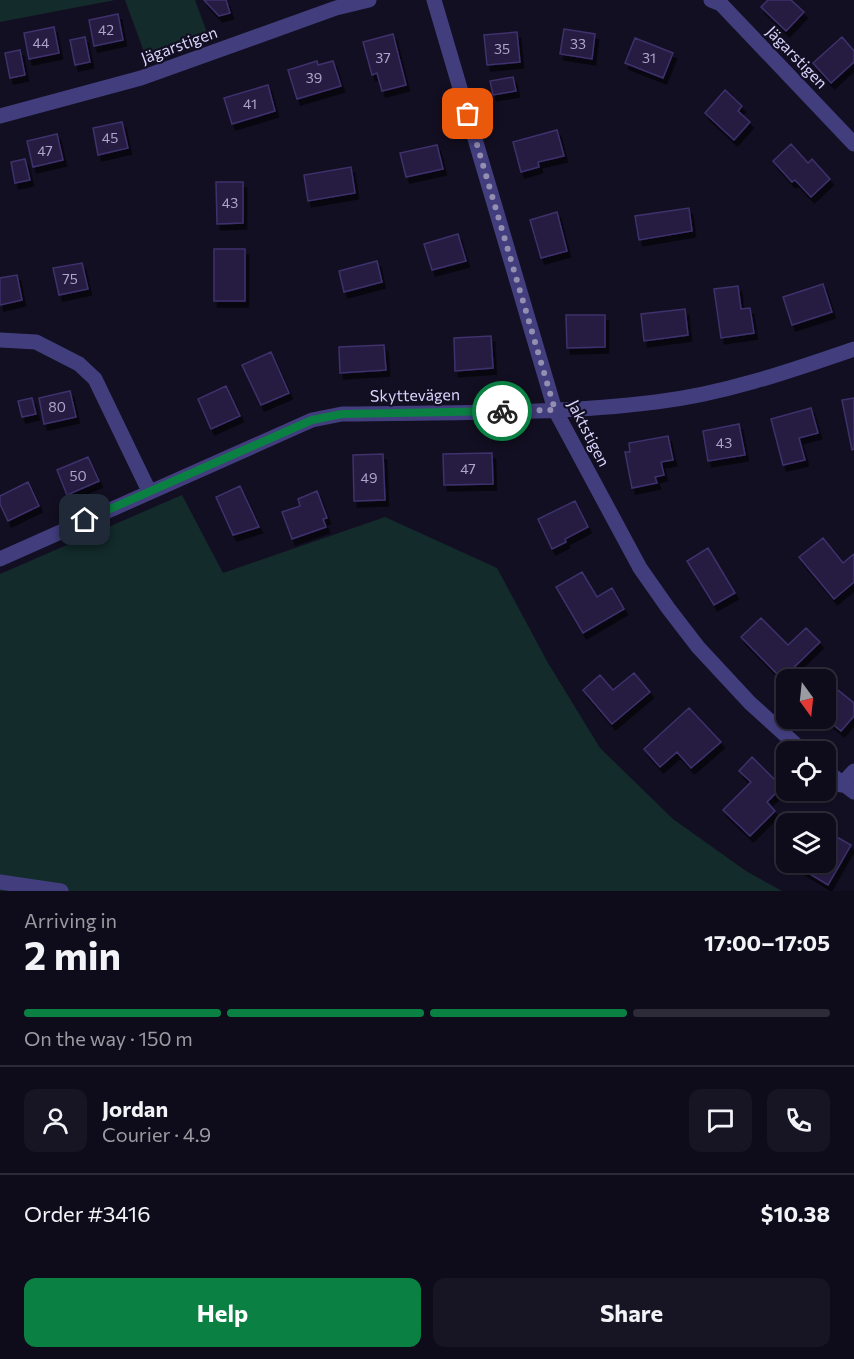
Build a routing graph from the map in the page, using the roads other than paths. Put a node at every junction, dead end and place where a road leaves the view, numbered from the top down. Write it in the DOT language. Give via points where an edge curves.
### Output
graph roads {
  1 [pos="369,0"];
  2 [pos="434,0"];
  3 [pos="719,1"];
  4 [pos="0,116"];
  5 [pos="854,144"];
  6 [pos="0,340"];
  7 [pos="854,349"];
  8 [pos="555,410"];
  9 [pos="149,490"];
  10 [pos="0,559"];
  11 [pos="792,741"];
  12 [pos="854,771"];
  13 [pos="847,789"];
  14 [pos="0,882"];
  15 [pos="61,891"];
  1 -- 4 [label="street, Jägarstigen" via="336,8 141,78"];
  2 -- 8 [label="street, Jaktstigen"];
  3 -- 5 [label="street, Jägarstigen"];
  6 -- 9 [label="street" via="36,342 79,364 95,379"];
  7 -- 8 [label="street, Skyttevägen" via="765,379 658,402"];
  8 -- 9 [label="street, Skyttevägen" via="342,414 312,420"];
  8 -- 11 [label="street, Jaktstigen" via="640,568 668,608 750,703"];
  9 -- 10 [label="street, Skyttevägen"];
  12 -- 13 [label="street"];
  14 -- 15 [label="street"];
}
